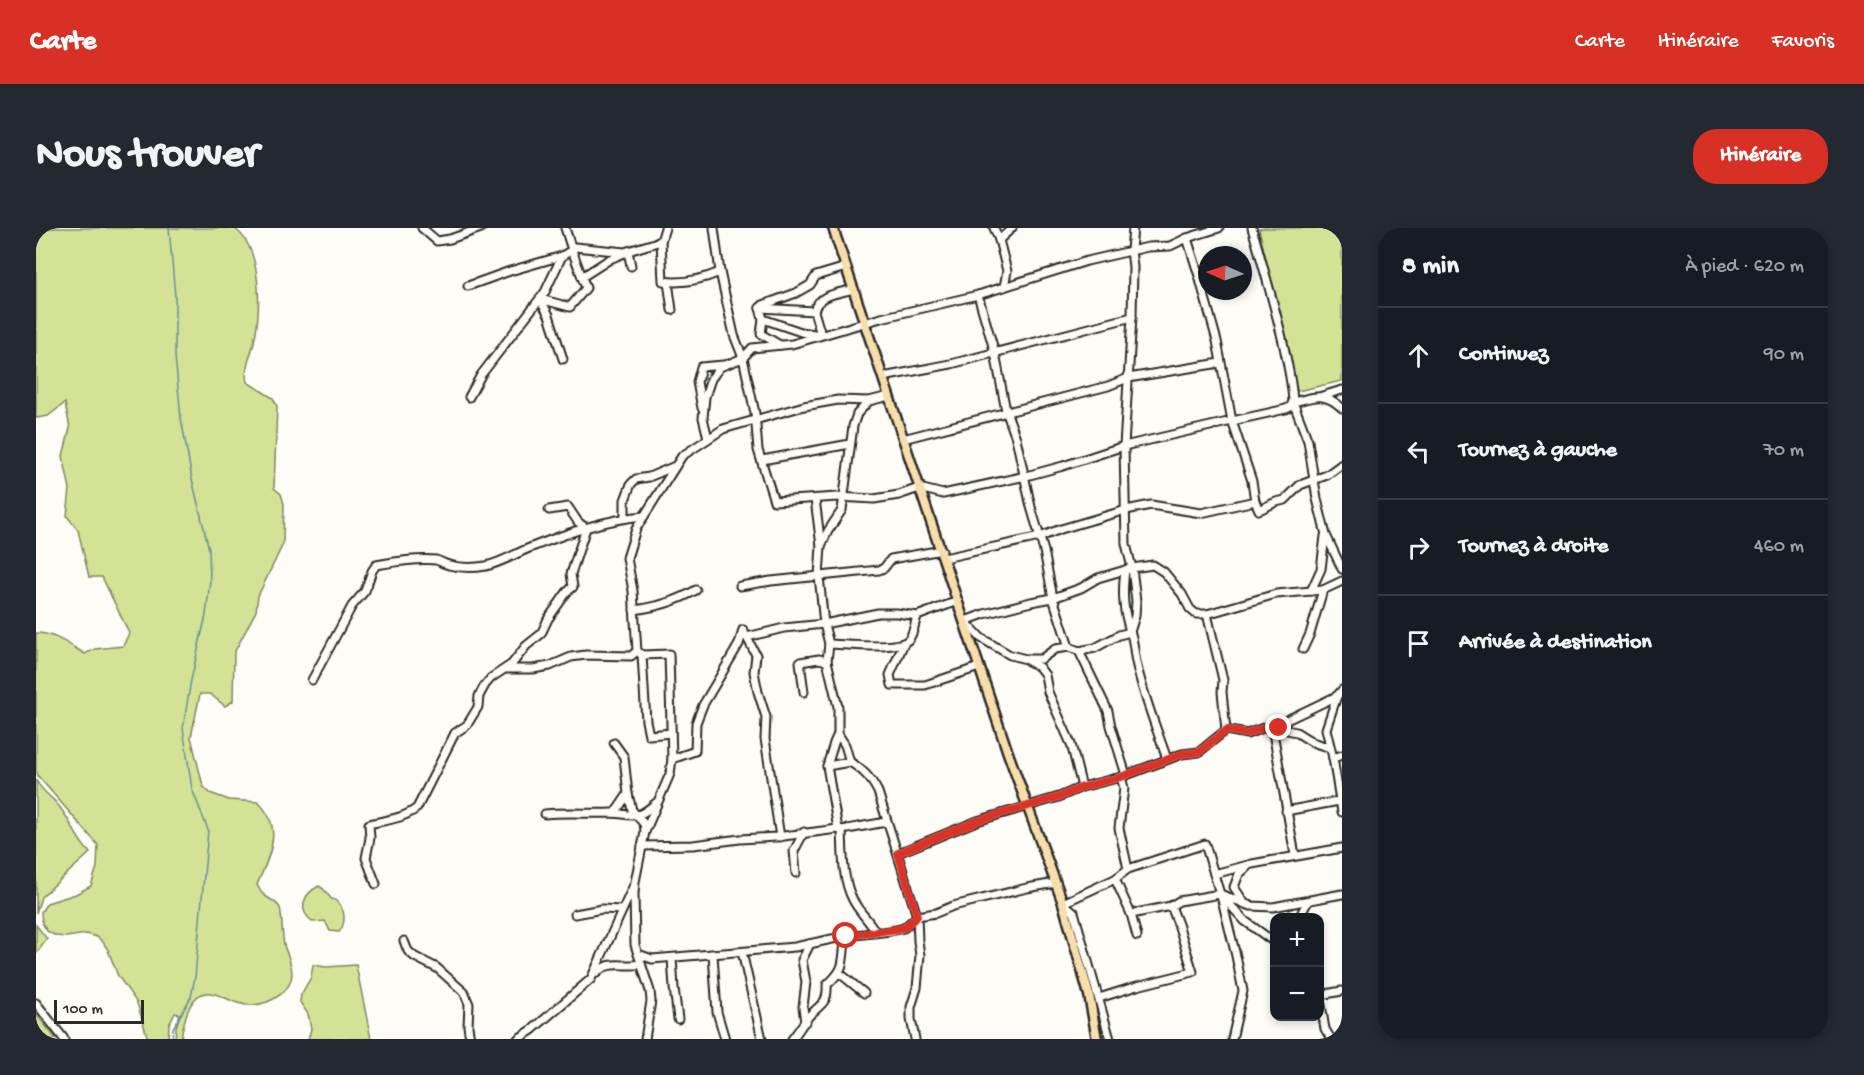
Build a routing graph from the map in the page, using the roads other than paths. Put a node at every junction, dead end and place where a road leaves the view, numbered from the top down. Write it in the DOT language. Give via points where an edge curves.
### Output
graph roads {
  1 [pos="422,228"];
  2 [pos="481,228"];
  3 [pos="565,228"];
  4 [pos="665,228"];
  5 [pos="714,228"];
  6 [pos="833,228"];
  7 [pos="994,228"];
  8 [pos="1011,228"];
  9 [pos="1133,228"];
  10 [pos="1219,228"];
  11 [pos="1252,228"];
  12 [pos="1187,238"];
  13 [pos="999,240"];
  14 [pos="661,241"];
  15 [pos="572,250"];
  16 [pos="1131,250"];
  17 [pos="626,252"];
  18 [pos="562,256"];
  19 [pos="630,266"];
  20 [pos="846,267"];
  21 [pos="720,272"];
  22 [pos="582,278"];
  23 [pos="668,282"];
  24 [pos="468,286"];
  25 [pos="1004,287"];
  26 [pos="854,289"];
  27 [pos="978,295"];
  28 [pos="540,299"];
  29 [pos="760,308"];
  30 [pos="672,310"];
  31 [pos="814,311"];
  32 [pos="1132,316"];
  33 [pos="763,319"];
  34 [pos="864,323"];
  35 [pos="821,335"];
  36 [pos="780,345"];
  37 [pos="995,353"];
  38 [pos="743,358"];
  39 [pos="563,359"];
  40 [pos="1220,363"];
  41 [pos="729,364"];
  42 [pos="883,377"];
  43 [pos="1128,378"];
  44 [pos="1342,390"];
  45 [pos="889,396"];
  46 [pos="1322,396"];
  47 [pos="468,397"];
  48 [pos="869,402"];
  49 [pos="1293,402"];
  50 [pos="1342,408"];
  51 [pos="1006,411"];
  52 [pos="703,418"];
  53 [pos="756,420"];
  54 [pos="1232,421"];
  55 [pos="708,438"];
  56 [pos="903,439"];
  57 [pos="850,444"];
  58 [pos="1124,446"];
  59 [pos="762,460"];
  60 [pos="1342,464"];
  61 [pos="675,466"];
  62 [pos="1026,476"];
  63 [pos="1314,481"];
  64 [pos="919,488"];
  65 [pos="844,497"];
  66 [pos="815,499"];
  67 [pos="1255,501"];
  68 [pos="549,510"];
  69 [pos="1126,510"];
  70 [pos="644,516"];
  71 [pos="625,518"];
  72 [pos="586,528"];
  73 [pos="1326,535"];
  74 [pos="1040,537"];
  75 [pos="822,546"];
  76 [pos="943,554"];
  77 [pos="1129,569"];
  78 [pos="1342,569"];
  79 [pos="819,576"];
  80 [pos="1342,581"];
  81 [pos="740,586"];
  82 [pos="696,590"];
  83 [pos="1323,590"];
  84 [pos="1311,591"];
  85 [pos="1053,598"];
  86 [pos="958,601"];
  87 [pos="634,610"];
  88 [pos="1207,614"];
  89 [pos="917,616"];
  90 [pos="965,621"];
  91 [pos="824,624"];
  92 [pos="1130,632"];
  93 [pos="747,637"];
  94 [pos="904,643"];
  95 [pos="829,644"];
  96 [pos="1069,647"];
  97 [pos="1303,649"];
  98 [pos="1079,651"];
  99 [pos="640,653"];
  100 [pos="1026,659"];
  101 [pos="827,661"];
  102 [pos="979,667"];
  103 [pos="505,669"];
  104 [pos="312,680"];
  105 [pos="804,692"];
  106 [pos="1340,693"];
  107 [pos="1272,727"];
  108 [pos="1227,730"];
  109 [pos="671,734"];
  110 [pos="838,734"];
  111 [pos="614,743"];
  112 [pos="1330,748"];
  113 [pos="1342,755"];
  114 [pos="1333,758"];
  115 [pos="672,759"];
  116 [pos="1167,759"];
  117 [pos="850,762"];
  118 [pos="827,766"];
  119 [pos="1123,776"];
  120 [pos="1083,787"];
  121 [pos="627,794"];
  122 [pos="1339,801"];
  123 [pos="657,802"];
  124 [pos="1027,806"];
  125 [pos="1286,811"];
  126 [pos="1342,812"];
  127 [pos="615,813"];
  128 [pos="545,814"];
  129 [pos="637,814"];
  130 [pos="886,822"];
  131 [pos="840,830"];
  132 [pos="645,832"];
  133 [pos="804,832"];
  134 [pos="780,837"];
  135 [pos="642,846"];
  136 [pos="1342,848"];
  137 [pos="898,853"];
  138 [pos="1295,855"];
  139 [pos="1252,864"];
  140 [pos="1128,868"];
  141 [pos="796,873"];
  142 [pos="1214,874"];
  143 [pos="1115,879"];
  144 [pos="635,882"];
  145 [pos="1056,883"];
  146 [pos="376,884"];
  147 [pos="1220,894"];
  148 [pos="1342,894"];
  149 [pos="1308,901"];
  150 [pos="1064,903"];
  151 [pos="1294,903"];
  152 [pos="1245,904"];
  153 [pos="1171,906"];
  154 [pos="622,910"];
  155 [pos="1301,913"];
  156 [pos="1303,913"];
  157 [pos="574,914"];
  158 [pos="1131,914"];
  159 [pos="917,916"];
  160 [pos="875,932"];
  161 [pos="846,936"];
  162 [pos="1137,936"];
  163 [pos="1270,938"];
  164 [pos="404,941"];
  165 [pos="810,944"];
  166 [pos="742,952"];
  167 [pos="638,954"];
  168 [pos="713,955"];
  169 [pos="672,958"];
  170 [pos="641,964"];
  171 [pos="839,974"];
  172 [pos="591,979"];
  173 [pos="1342,991"];
  174 [pos="864,993"];
  175 [pos="1324,996"];
  176 [pos="1099,999"];
  177 [pos="36,1003"];
  178 [pos="678,1019"];
  179 [pos="1324,1021"];
  180 [pos="805,1022"];
  181 [pos="64,1039"];
  182 [pos="470,1039"];
  183 [pos="518,1039"];
  184 [pos="645,1039"];
  185 [pos="725,1039"];
  186 [pos="762,1039"];
  187 [pos="792,1039"];
  188 [pos="915,1039"];
  189 [pos="1097,1039"];
  190 [pos="1110,1039"];
  191 [pos="1232,1039"];
  192 [pos="1331,1039"];
  1 -- 2 [label="street" via="437,241"];
  3 -- 15 [label="street"];
  4 -- 14 [label="street"];
  5 -- 21 [label="street"];
  6 -- 20 [label="main road"];
  7 -- 13 [label="street"];
  8 -- 13 [label="street"];
  9 -- 16 [label="street"];
  10 -- 12 [label="street"];
  11 -- 49 [label="street" via="1292,381"];
  12 -- 16 [label="street" via="1170,246"];
  12 -- 40 [label="street"];
  13 -- 25 [label="street" via="1007,271"];
  14 -- 17 [label="street"];
  14 -- 23 [label="street" via="663,281"];
  15 -- 17 [label="street" via="575,247"];
  15 -- 18 [label="street"];
  15 -- 22 [label="street"];
  16 -- 25 [label="street"];
  16 -- 32 [label="street"];
  17 -- 19 [label="street"];
  17 -- 22 [label="street"];
  18 -- 24 [label="street"];
  18 -- 28 [label="street"];
  20 -- 26 [label="main road"];
  20 -- 29 [label="street" via="816,276 803,289"];
  21 -- 23 [label="street" via="705,279"];
  21 -- 38 [label="street"];
  22 -- 28 [label="street" via="586,288 570,306"];
  23 -- 30 [label="street"];
  25 -- 27 [label="street"];
  26 -- 31 [label="street" via="822,298"];
  26 -- 34 [label="main road"];
  27 -- 34 [label="street"];
  27 -- 37 [label="street"];
  28 -- 39 [label="street"];
  28 -- 47 [label="street"];
  29 -- 31 [label="street"];
  29 -- 33 [label="street"];
  31 -- 35 [label="street"];
  32 -- 37 [label="street"];
  32 -- 43 [label="street"];
  33 -- 35 [label="street"];
  33 -- 36 [label="street" via="762,334"];
  34 -- 35 [label="street"];
  34 -- 42 [label="main road"];
  35 -- 36 [label="street"];
  36 -- 38 [label="street" via="752,348"];
  37 -- 42 [label="street"];
  37 -- 51 [label="street"];
  38 -- 41 [label="street"];
  38 -- 53 [label="street"];
  40 -- 43 [label="street"];
  40 -- 54 [label="street"];
  41 -- 52 [label="street" via="720,367 711,379"];
  41 -- 52 [label="street" via="701,367 697,382"];
  42 -- 45 [label="main road"];
  43 -- 51 [label="street"];
  43 -- 58 [label="street"];
  44 -- 46 [label="street"];
  45 -- 48 [label="street"];
  45 -- 56 [label="main road"];
  46 -- 49 [label="street"];
  46 -- 50 [label="street" via="1333,399"];
  48 -- 53 [label="street" via="838,400"];
  48 -- 57 [label="street" via="857,414"];
  49 -- 54 [label="street" via="1286,409"];
  49 -- 63 [label="street" via="1308,441"];
  51 -- 56 [label="street"];
  51 -- 62 [label="street"];
  52 -- 55 [label="street"];
  53 -- 55 [label="street" via="723,429"];
  53 -- 59 [label="street"];
  54 -- 58 [label="street"];
  54 -- 67 [label="street"];
  55 -- 61 [label="street" via="682,456"];
  56 -- 64 [label="main road"];
  57 -- 59 [label="street"];
  57 -- 65 [label="street"];
  58 -- 62 [label="street"];
  58 -- 69 [label="street"];
  59 -- 66 [label="street" via="774,501"];
  60 -- 63 [label="street"];
  61 -- 70 [label="street"];
  61 -- 71 [label="street" via="631,484 625,500"];
  62 -- 64 [label="street" via="943,494"];
  62 -- 74 [label="street"];
  63 -- 67 [label="street" via="1300,485 1285,500 1259,510"];
  63 -- 73 [label="street"];
  64 -- 65 [label="street" via="874,499"];
  64 -- 76 [label="main road"];
  65 -- 66 [label="street"];
  65 -- 75 [label="street" via="842,510"];
  66 -- 75 [label="street"];
  67 -- 69 [label="street" via="1201,513 1151,505"];
  68 -- 72 [label="street" via="568,507"];
  69 -- 74 [label="street"];
  69 -- 77 [label="street"];
  70 -- 71 [label="street"];
  70 -- 87 [label="street" via="627,558"];
  71 -- 72 [label="street"];
  72 -- 103 [label="street" via="571,574 573,587 548,619 542,634"];
  72 -- 104 [label="street" via="484,566 425,560 376,566"];
  73 -- 78 [label="street"];
  73 -- 84 [label="street" via="1321,569"];
  74 -- 76 [label="street"];
  74 -- 85 [label="street"];
  75 -- 79 [label="street"];
  76 -- 79 [label="street" via="891,559 879,570"];
  76 -- 86 [label="main road"];
  77 -- 85 [label="street"];
  77 -- 88 [label="street" via="1153,565 1164,572 1190,609 1196,614"];
  77 -- 92 [label="street" via="1136,601"];
  77 -- 92 [label="street" via="1122,591"];
  79 -- 81 [label="street"];
  79 -- 91 [label="street"];
  80 -- 83 [label="street"];
  82 -- 87 [label="street" via="662,606"];
  83 -- 84 [label="street"];
  83 -- 97 [label="street"];
  84 -- 88 [label="street" via="1275,594"];
  85 -- 90 [label="street"];
  85 -- 96 [label="street"];
  86 -- 89 [label="street"];
  86 -- 90 [label="main road"];
  87 -- 99 [label="street"];
  88 -- 108 [label="street" via="1223,680"];
  89 -- 91 [label="street" via="878,613"];
  89 -- 94 [label="street" via="910,638"];
  90 -- 100 [label="street" via="981,638 1010,655"];
  90 -- 102 [label="main road"];
  91 -- 93 [label="street"];
  91 -- 95 [label="street"];
  92 -- 98 [label="street"];
  92 -- 116 [label="street" via="1149,710"];
  93 -- 115 [label="street" via="743,630 703,705 696,723 694,751"];
  93 -- 134 [label="street" via="756,655 754,672 766,717 765,739"];
  94 -- 95 [label="street"];
  94 -- 102 [label="street" via="890,675 892,685 925,685"];
  95 -- 101 [label="street"];
  96 -- 98 [label="street"];
  96 -- 100 [label="street" via="1055,649 1041,659"];
  98 -- 119 [label="street" via="1108,711"];
  99 -- 103 [label="street" via="586,655 533,669"];
  99 -- 109 [label="street" via="649,735"];
  99 -- 109 [label="street" via="669,654"];
  100 -- 120 [label="street" via="1045,675"];
  101 -- 105 [label="street" via="800,662"];
  101 -- 110 [label="street" via="838,707"];
  102 -- 124 [label="main road"];
  103 -- 146 [label="street" via="482,690 478,707 467,725 455,733 417,808 397,818 369,824 366,858"];
  106 -- 107 [label="street"];
  106 -- 112 [label="street" via="1326,729"];
  107 -- 108 [label="street" via="1247,734"];
  107 -- 112 [label="street" via="1296,732"];
  107 -- 125 [label="street"];
  108 -- 116 [label="street" via="1199,752"];
  109 -- 115 [label="street"];
  110 -- 117 [label="street"];
  110 -- 118 [label="street"];
  111 -- 121 [label="street" via="624,758"];
  112 -- 114 [label="street"];
  113 -- 114 [label="street"];
  114 -- 122 [label="street"];
  115 -- 123 [label="street" via="670,774"];
  116 -- 119 [label="street"];
  117 -- 118 [label="street"];
  117 -- 130 [label="street" via="871,780"];
  118 -- 131 [label="street"];
  119 -- 120 [label="street"];
  119 -- 140 [label="street" via="1119,828"];
  120 -- 124 [label="street"];
  121 -- 127 [label="street"];
  121 -- 129 [label="street"];
  122 -- 125 [label="street"];
  122 -- 126 [label="street"];
  123 -- 129 [label="street"];
  123 -- 132 [label="street"];
  124 -- 137 [label="street" via="977,821"];
  124 -- 145 [label="main road"];
  125 -- 138 [label="street"];
  127 -- 128 [label="street"];
  127 -- 129 [label="street"];
  129 -- 132 [label="street"];
  130 -- 131 [label="street"];
  130 -- 137 [label="street"];
  131 -- 133 [label="street"];
  131 -- 160 [label="street" via="849,893"];
  132 -- 135 [label="street"];
  133 -- 134 [label="street"];
  133 -- 141 [label="street" via="794,851"];
  134 -- 135 [label="street"];
  135 -- 144 [label="street"];
  136 -- 138 [label="street"];
  137 -- 159 [label="street"];
  138 -- 139 [label="street"];
  139 -- 142 [label="street"];
  139 -- 152 [label="street" via="1239,874 1234,887"];
  140 -- 142 [label="street" via="1205,844"];
  140 -- 143 [label="street"];
  142 -- 147 [label="street"];
  143 -- 150 [label="street"];
  143 -- 158 [label="street"];
  144 -- 154 [label="street"];
  144 -- 167 [label="street"];
  145 -- 150 [label="main road"];
  145 -- 159 [label="street"];
  147 -- 152 [label="street"];
  147 -- 153 [label="street"];
  147 -- 163 [label="street" via="1245,921"];
  147 -- 191 [label="street" via="1243,991"];
  148 -- 149 [label="street"];
  149 -- 151 [label="street"];
  149 -- 156 [label="street"];
  150 -- 176 [label="street" via="1074,912"];
  150 -- 189 [label="main road"];
  151 -- 152 [label="street" via="1273,907"];
  151 -- 155 [label="street"];
  153 -- 158 [label="street"];
  153 -- 176 [label="street" via="1193,972"];
  154 -- 157 [label="street"];
  154 -- 172 [label="street"];
  158 -- 162 [label="street"];
  159 -- 160 [label="street" via="904,928"];
  159 -- 188 [label="street" via="920,955 911,1007"];
  160 -- 161 [label="street"];
  161 -- 165 [label="street"];
  161 -- 171 [label="street"];
  164 -- 182 [label="street" via="408,951 437,968 464,992 469,1004"];
  165 -- 166 [label="street"];
  165 -- 180 [label="street" via="802,960"];
  166 -- 168 [label="street"];
  166 -- 186 [label="street"];
  167 -- 169 [label="street" via="652,959"];
  167 -- 170 [label="street"];
  168 -- 169 [label="street"];
  168 -- 185 [label="street" via="717,1012"];
  169 -- 178 [label="street"];
  170 -- 172 [label="street" via="609,964"];
  170 -- 184 [label="street" via="651,1001"];
  171 -- 174 [label="street"];
  171 -- 180 [label="street" via="826,985 828,995 824,1003"];
  172 -- 183 [label="street"];
  173 -- 175 [label="street"];
  176 -- 190 [label="street"];
  177 -- 181 [label="street"];
  179 -- 192 [label="street"];
  180 -- 187 [label="street"];
}
